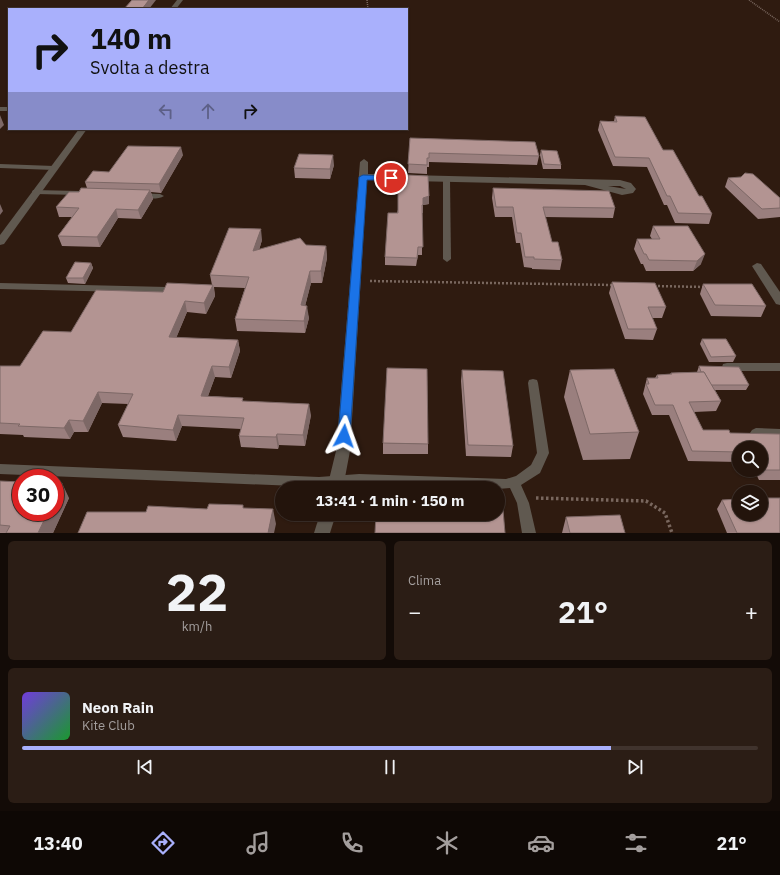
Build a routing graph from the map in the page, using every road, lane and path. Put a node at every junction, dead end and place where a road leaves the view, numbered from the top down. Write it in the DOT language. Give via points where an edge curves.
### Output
graph roads {
  1 [pos="180,0"];
  2 [pos="749,0"];
  3 [pos="174,8"];
  4 [pos="780,22"];
  5 [pos="82,130"];
  6 [pos="364,162"];
  7 [pos="0,166"];
  8 [pos="54,168"];
  9 [pos="363,177"];
  10 [pos="446,180"];
  11 [pos="588,183"];
  12 [pos="36,192"];
  13 [pos="90,194"];
  14 [pos="129,195"];
  15 [pos="160,196"];
  16 [pos="0,242"];
  17 [pos="447,258"];
  18 [pos="757,266"];
  19 [pos="355,280"];
  20 [pos="619,285"];
  21 [pos="0,286"];
  22 [pos="651,286"];
  23 [pos="707,287"];
  24 [pos="167,290"];
  25 [pos="780,301"];
  26 [pos="713,367"];
  27 [pos="780,367"];
  28 [pos="533,383"];
  29 [pos="756,433"];
  30 [pos="780,434"];
  31 [pos="0,469"];
  32 [pos="313,481"];
  33 [pos="337,481"];
  34 [pos="349,481"];
  35 [pos="411,481"];
  36 [pos="505,483"];
  37 [pos="514,483"];
  38 [pos="521,498"];
  39 [pos="326,521"];
  40 [pos="322,533"];
  41 [pos="530,533"];
  42 [pos="672,533"];
  1 -- 3 [label="street"];
  2 -- 4 [label="path"];
  5 -- 8 [label="street"];
  6 -- 9 [label="street"];
  7 -- 8 [label="lane"];
  8 -- 12 [label="street"];
  9 -- 10 [label="street"];
  9 -- 19 [label="street"];
  10 -- 11 [label="street"];
  10 -- 17 [label="lane"];
  12 -- 13 [label="lane"];
  12 -- 16 [label="street"];
  14 -- 15 [label="lane"];
  18 -- 25 [label="street"];
  19 -- 20 [label="path"];
  19 -- 33 [label="street" via="342,456"];
  21 -- 24 [label="lane"];
  22 -- 23 [label="path"];
  26 -- 27 [label="lane"];
  28 -- 37 [label="lane" via="543,453 531,474"];
  29 -- 30 [label="lane"];
  31 -- 32 [label="lane"];
  34 -- 35 [label="lane"];
  36 -- 37 [label="lane"];
  37 -- 38 [label="lane"];
  38 -- 41 [label="lane"];
  38 -- 42 [label="path" via="646,501 665,513"];
  39 -- 40 [label="street"];
}
